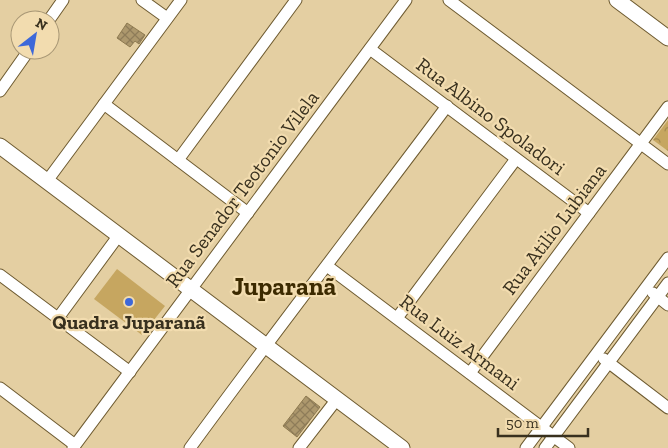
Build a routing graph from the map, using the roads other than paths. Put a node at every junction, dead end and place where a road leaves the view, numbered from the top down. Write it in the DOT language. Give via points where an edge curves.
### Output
graph roads {
  1 [pos="142,0"];
  2 [pos="181,0"];
  3 [pos="296,0"];
  4 [pos="406,0"];
  5 [pos="449,0"];
  6 [pos="617,0"];
  7 [pos="167,18"];
  8 [pos="668,38"];
  9 [pos="370,49"];
  10 [pos="22,60"];
  11 [pos="0,91"];
  12 [pos="104,104"];
  13 [pos="447,106"];
  14 [pos="668,107"];
  15 [pos="641,144"];
  16 [pos="0,146"];
  17 [pos="516,158"];
  18 [pos="178,160"];
  19 [pos="668,164"];
  20 [pos="46,181"];
  21 [pos="248,213"];
  22 [pos="589,213"];
  23 [pos="119,235"];
  24 [pos="668,258"];
  25 [pos="327,266"];
  26 [pos="0,274"];
  27 [pos="668,283"];
  28 [pos="646,288"];
  29 [pos="191,289"];
  30 [pos="658,297"];
  31 [pos="668,305"];
  32 [pos="58,318"];
  33 [pos="397,318"];
  34 [pos="265,345"];
  35 [pos="596,354"];
  36 [pos="608,363"];
  37 [pos="130,372"];
  38 [pos="470,373"];
  39 [pos="0,388"];
  40 [pos="336,399"];
  41 [pos="668,408"];
  42 [pos="542,427"];
  43 [pos="554,436"];
  44 [pos="74,447"];
  45 [pos="190,448"];
  46 [pos="300,448"];
  47 [pos="402,448"];
  48 [pos="526,448"];
  49 [pos="545,448"];
  50 [pos="569,448"];
  1 -- 7 [label="street"];
  2 -- 7 [label="street"];
  3 -- 18 [label="street"];
  4 -- 9 [label="street, Rua Senador Teotonio Vilela"];
  5 -- 15 [label="street"];
  6 -- 8 [label="street"];
  7 -- 12 [label="street"];
  9 -- 13 [label="street, Rua Albino Spoladori"];
  9 -- 21 [label="street, Rua Senador Teotonio Vilela"];
  10 -- 11 [label="street"];
  12 -- 18 [label="street"];
  12 -- 20 [label="street"];
  13 -- 17 [label="street, Rua Albino Spoladori"];
  13 -- 25 [label="street"];
  14 -- 15 [label="street, Rua Atilio Lubiana"];
  15 -- 19 [label="street"];
  15 -- 22 [label="street, Rua Atilio Lubiana"];
  16 -- 20 [label="street"];
  17 -- 22 [label="street, Rua Albino Spoladori"];
  17 -- 33 [label="street"];
  18 -- 21 [label="street"];
  20 -- 23 [label="street"];
  21 -- 29 [label="street, Rua Senador Teotonio Vilela"];
  22 -- 38 [label="street, Rua Atilio Lubiana"];
  23 -- 29 [label="street"];
  23 -- 32 [label="street"];
  24 -- 28 [label="street"];
  25 -- 33 [label="street, Rua Luiz Armani"];
  25 -- 34 [label="street"];
  26 -- 32 [label="street"];
  27 -- 30 [label="street"];
  28 -- 30 [label="street"];
  28 -- 35 [label="street"];
  29 -- 34 [label="street"];
  29 -- 37 [label="street, Rua Senador Teotonio Vilela"];
  30 -- 31 [label="street"];
  30 -- 36 [label="street"];
  32 -- 37 [label="street"];
  33 -- 38 [label="street, Rua Luiz Armani"];
  34 -- 40 [label="street"];
  34 -- 45 [label="street"];
  35 -- 36 [label="street"];
  35 -- 42 [label="street"];
  36 -- 41 [label="street"];
  36 -- 43 [label="street"];
  37 -- 44 [label="street, Rua Senador Teotonio Vilela"];
  38 -- 42 [label="street, Rua Luiz Armani"];
  39 -- 44 [label="street"];
  40 -- 46 [label="street"];
  40 -- 47 [label="street"];
  42 -- 43 [label="street, Rua Luiz Armani"];
  42 -- 48 [label="street"];
  43 -- 49 [label="street"];
  43 -- 50 [label="street, Rua Luiz Armani"];
}
